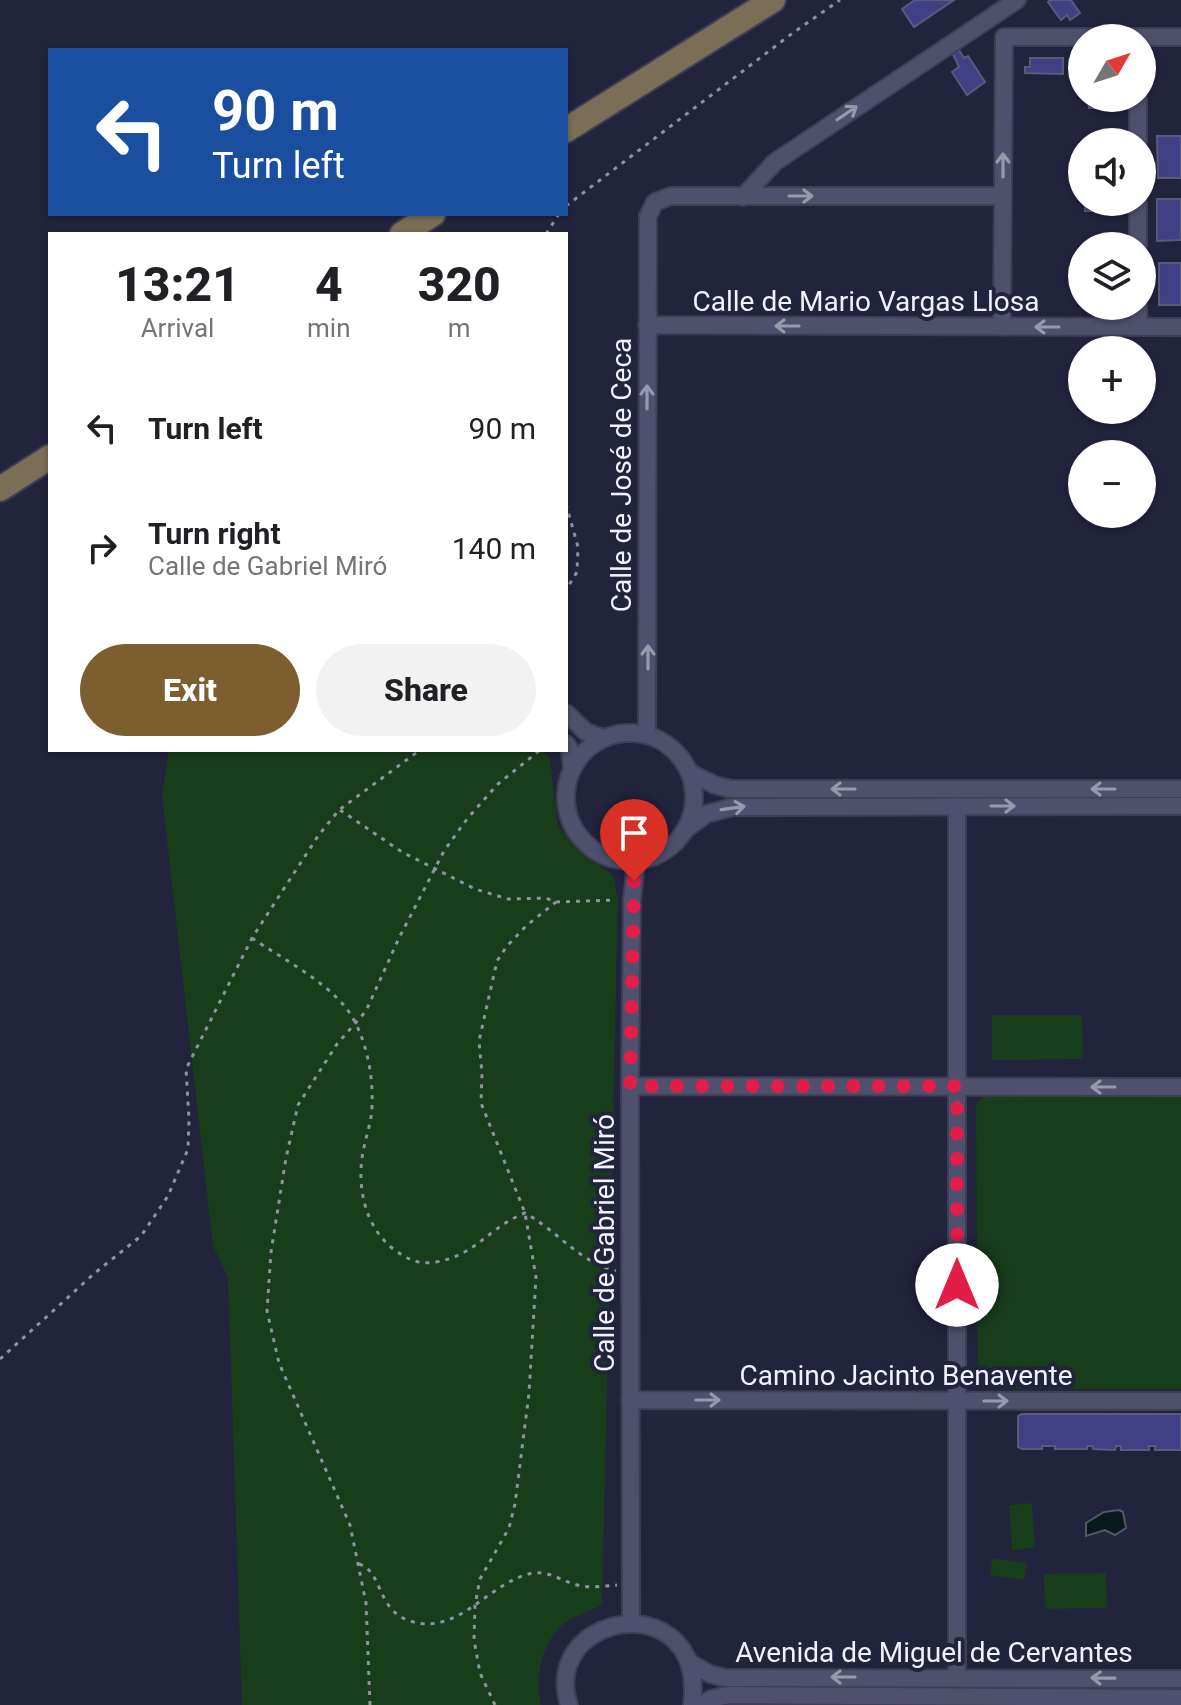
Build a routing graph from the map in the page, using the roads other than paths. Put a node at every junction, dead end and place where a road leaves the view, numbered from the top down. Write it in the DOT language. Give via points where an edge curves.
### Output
graph roads {
  1 [pos="773,0"];
  2 [pos="1017,0"];
  3 [pos="990,19"];
  4 [pos="1004,37"];
  5 [pos="1068,37"];
  6 [pos="1181,37"];
  7 [pos="1156,38"];
  8 [pos="568,129"];
  9 [pos="1003,196"];
  10 [pos="743,197"];
  11 [pos="430,216"];
  12 [pos="405,232"];
  13 [pos="1139,320"];
  14 [pos="647,325"];
  15 [pos="1002,327"];
  16 [pos="1139,327"];
  17 [pos="1181,327"];
  18 [pos="48,458"];
  19 [pos="0,489"];
  20 [pos="568,715"];
  21 [pos="647,735"];
  22 [pos="603,738"];
  23 [pos="568,747"];
  24 [pos="572,767"];
  25 [pos="690,773"];
  26 [pos="1181,789"];
  27 [pos="957,806"];
  28 [pos="1181,806"];
  29 [pos="686,829"];
  30 [pos="636,862"];
  31 [pos="630,1086"];
  32 [pos="957,1086"];
  33 [pos="1181,1087"];
  34 [pos="630,1400"];
  35 [pos="957,1401"];
  36 [pos="1181,1401"];
  37 [pos="631,1624"];
  38 [pos="690,1663"];
  39 [pos="957,1677"];
  40 [pos="1181,1679"];
  41 [pos="1181,1698"];
  42 [pos="958,1701"];
  43 [pos="569,1705"];
  44 [pos="692,1705"];
  45 [pos="702,1705"];
  1 -- 8 [label="main road"];
  2 -- 3 [label="street"];
  3 -- 4 [label="street"];
  10 -- 3 [label="street, one-way" via="775,162"];
  4 -- 5 [label="street"];
  9 -- 4 [label="street, one-way"];
  6 -- 7 [label="street"];
  10 -- 9 [label="street, one-way"];
  9 -- 15 [label="street"];
  10 -- 14 [label="street, Calle de José de Ceca" via="671,196 655,202 648,216"];
  11 -- 12 [label="main road"];
  13 -- 16 [label="street"];
  15 -- 14 [label="street, Calle de Mario Vargas Llosa, one-way"];
  21 -- 14 [label="street, Calle de José de Ceca, one-way"];
  16 -- 15 [label="street, Calle de Mario Vargas Llosa, one-way"];
  16 -- 17 [label="street, Calle de Mario Vargas Llosa"];
  18 -- 19 [label="main road"];
  20 -- 22 [label="street" via="586,732"];
  21 -- 22 [label="street"];
  21 -- 25 [label="street" via="663,741"];
  22 -- 24 [label="street"];
  23 -- 24 [label="street"];
  24 -- 30 [label="street" via="566,805 573,828 587,846 610,859"];
  26 -- 25 [label="street, one-way" via="731,789"];
  25 -- 29 [label="street" via="695,794"];
  27 -- 28 [label="street, one-way"];
  29 -- 27 [label="street, one-way" via="706,814 733,807"];
  27 -- 32 [label="street"];
  29 -- 30 [label="street" via="660,855"];
  30 -- 31 [label="street, Calle de Gabriel Miró"];
  31 -- 32 [label="street"];
  31 -- 34 [label="street, Calle de Gabriel Miró"];
  33 -- 32 [label="street, one-way"];
  32 -- 35 [label="street"];
  34 -- 35 [label="street, Camino Jacinto Benavente, one-way"];
  34 -- 37 [label="street, Calle de Gabriel Miró"];
  35 -- 36 [label="street, Camino Jacinto Benavente, one-way"];
  35 -- 39 [label="street"];
  37 -- 38 [label="street" via="663,1631"];
  37 -- 43 [label="street" via="598,1631 572,1657 565,1680"];
  39 -- 38 [label="street, Avenida de Miguel de Cervantes, one-way" via="726,1678"];
  38 -- 44 [label="street"];
  40 -- 39 [label="street, Avenida de Miguel de Cervantes, one-way"];
  41 -- 42 [label="street, Avenida de Miguel de Cervantes"];
  42 -- 45 [label="street, Avenida de Miguel de Cervantes" via="728,1695"];
}
